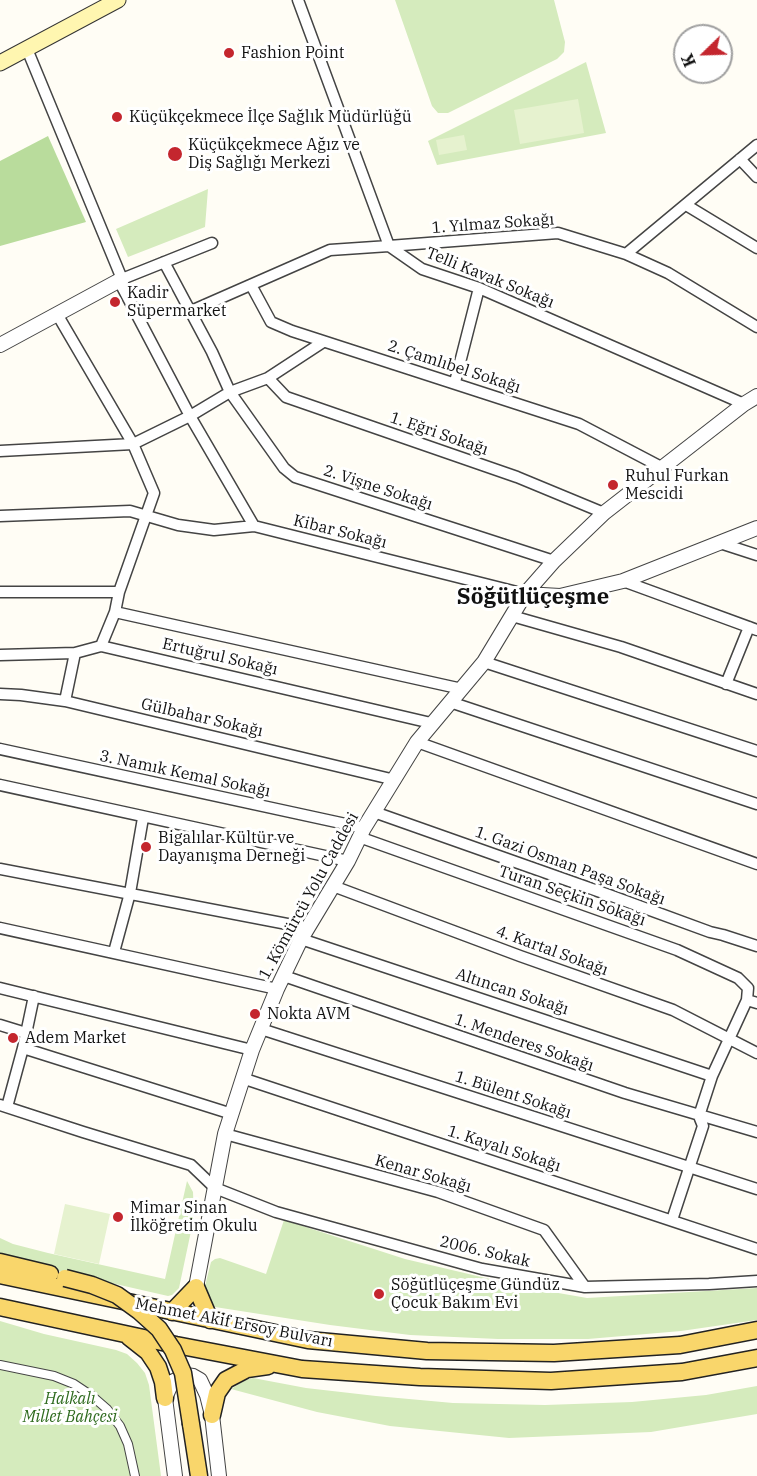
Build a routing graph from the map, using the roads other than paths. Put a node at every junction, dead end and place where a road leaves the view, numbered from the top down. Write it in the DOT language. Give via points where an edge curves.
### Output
graph roads {
  1 [pos="118,0"];
  2 [pos="298,0"];
  3 [pos="27,49"];
  4 [pos="0,63"];
  5 [pos="757,145"];
  6 [pos="740,159"];
  7 [pos="757,177"];
  8 [pos="686,205"];
  9 [pos="212,243"];
  10 [pos="389,246"];
  11 [pos="757,248"];
  12 [pos="626,254"];
  13 [pos="164,262"];
  14 [pos="121,280"];
  15 [pos="251,285"];
  16 [pos="479,288"];
  17 [pos="191,311"];
  18 [pos="57,314"];
  19 [pos="757,327"];
  20 [pos="323,342"];
  21 [pos="0,345"];
  22 [pos="268,378"];
  23 [pos="455,382"];
  24 [pos="230,392"];
  25 [pos="757,396"];
  26 [pos="744,404"];
  27 [pos="190,416"];
  28 [pos="133,444"];
  29 [pos="0,451"];
  30 [pos="663,468"];
  31 [pos="604,513"];
  32 [pos="0,516"];
  33 [pos="147,516"];
  34 [pos="254,525"];
  35 [pos="757,528"];
  36 [pos="720,543"];
  37 [pos="757,555"];
  38 [pos="554,561"];
  39 [pos="623,581"];
  40 [pos="0,592"];
  41 [pos="119,592"];
  42 [pos="525,594"];
  43 [pos="116,612"];
  44 [pos="512,616"];
  45 [pos="753,628"];
  46 [pos="101,646"];
  47 [pos="75,653"];
  48 [pos="0,655"];
  49 [pos="484,662"];
  50 [pos="726,684"];
  51 [pos="462,689"];
  52 [pos="0,694"];
  53 [pos="757,694"];
  54 [pos="65,701"];
  55 [pos="450,702"];
  56 [pos="432,723"];
  57 [pos="417,742"];
  58 [pos="0,749"];
  59 [pos="757,751"];
  60 [pos="395,780"];
  61 [pos="0,785"];
  62 [pos="757,804"];
  63 [pos="374,812"];
  64 [pos="144,818"];
  65 [pos="362,832"];
  66 [pos="348,861"];
  67 [pos="757,864"];
  68 [pos="0,869"];
  69 [pos="333,886"];
  70 [pos="130,893"];
  71 [pos="0,928"];
  72 [pos="305,934"];
  73 [pos="757,946"];
  74 [pos="114,952"];
  75 [pos="284,976"];
  76 [pos="0,988"];
  77 [pos="277,989"];
  78 [pos="34,996"];
  79 [pos="752,1001"];
  80 [pos="0,1025"];
  81 [pos="261,1029"];
  82 [pos="26,1033"];
  83 [pos="729,1040"];
  84 [pos="23,1048"];
  85 [pos="252,1050"];
  86 [pos="757,1053"];
  87 [pos="712,1076"];
  88 [pos="242,1078"];
  89 [pos="3,1106"];
  90 [pos="232,1114"];
  91 [pos="699,1116"];
  92 [pos="757,1132"];
  93 [pos="225,1134"];
  94 [pos="688,1168"];
  95 [pos="215,1188"];
  96 [pos="757,1189"];
  97 [pos="672,1220"];
  98 [pos="757,1249"];
  99 [pos="0,1262"];
  100 [pos="0,1275"];
  101 [pos="757,1281"];
  102 [pos="196,1287"];
  103 [pos="585,1287"];
  104 [pos="0,1307"];
  105 [pos="172,1312"];
  106 [pos="210,1320"];
  107 [pos="757,1330"];
  108 [pos="121,1333"];
  109 [pos="757,1358"];
  110 [pos="0,1365"];
  111 [pos="282,1365"];
  112 [pos="165,1398"];
  113 [pos="212,1415"];
  114 [pos="135,1476"];
  115 [pos="176,1476"];
  116 [pos="199,1476"];
  117 [pos="219,1476"];
  1 -- 3 [label="main road"];
  2 -- 10 [label="street"];
  3 -- 4 [label="main road"];
  3 -- 14 [label="street"];
  5 -- 6 [label="street"];
  6 -- 7 [label="street"];
  6 -- 8 [label="street"];
  8 -- 11 [label="street"];
  8 -- 12 [label="street"];
  9 -- 13 [label="street"];
  10 -- 12 [label="street, 1. Yılmaz Sokağı" via="558,233"];
  10 -- 15 [label="street" via="330,250"];
  10 -- 16 [label="street, Telli Kavak Sokağı" via="422,269"];
  12 -- 19 [label="street, 1. Yılmaz Sokağı" via="668,273"];
  13 -- 14 [label="street"];
  13 -- 17 [label="street, 2. Vişne Sokağı"];
  14 -- 18 [label="street"];
  14 -- 27 [label="street"];
  15 -- 17 [label="street"];
  15 -- 20 [label="street, 2. Çamlıbel Sokağı" via="272,322"];
  16 -- 23 [label="street"];
  16 -- 26 [label="street, Telli Kavak Sokağı"];
  17 -- 24 [label="street, 2. Vişne Sokağı"];
  18 -- 21 [label="street"];
  18 -- 28 [label="street"];
  20 -- 22 [label="street"];
  20 -- 23 [label="street, 2. Çamlıbel Sokağı"];
  22 -- 24 [label="street"];
  22 -- 31 [label="street, 1. Eğri Sokağı" via="286,397 517,477"];
  23 -- 30 [label="street, 2. Çamlıbel Sokağı" via="579,424"];
  24 -- 27 [label="street"];
  24 -- 38 [label="street, 2. Vişne Sokağı" via="284,468 296,477"];
  25 -- 26 [label="street, 1. Kömürcü Yolu Caddesi"];
  26 -- 30 [label="street, 1. Kömürcü Yolu Caddesi"];
  27 -- 28 [label="street"];
  27 -- 34 [label="street"];
  28 -- 29 [label="street"];
  28 -- 33 [label="street" via="154,493"];
  30 -- 31 [label="street, 1. Kömürcü Yolu Caddesi"];
  31 -- 38 [label="street, 1. Kömürcü Yolu Caddesi"];
  32 -- 33 [label="street, Kibar Sokağı" via="130,511"];
  33 -- 34 [label="street, Kibar Sokağı" via="214,530"];
  33 -- 41 [label="street"];
  34 -- 42 [label="street, Kibar Sokağı"];
  35 -- 36 [label="street"];
  36 -- 37 [label="street"];
  36 -- 39 [label="street"];
  38 -- 42 [label="street, 1. Kömürcü Yolu Caddesi"];
  39 -- 42 [label="street" via="560,596"];
  39 -- 45 [label="street"];
  40 -- 41 [label="street"];
  41 -- 43 [label="street"];
  42 -- 44 [label="street, 1. Kömürcü Yolu Caddesi"];
  43 -- 46 [label="street"];
  43 -- 51 [label="street"];
  44 -- 49 [label="street, 1. Kömürcü Yolu Caddesi"];
  44 -- 50 [label="street" via="621,647"];
  45 -- 50 [label="street"];
  46 -- 47 [label="street, Ertuğrul Sokağı"];
  46 -- 56 [label="street, Ertuğrul Sokağı"];
  47 -- 48 [label="street, Ertuğrul Sokağı"];
  47 -- 54 [label="street"];
  49 -- 51 [label="street, 1. Kömürcü Yolu Caddesi"];
  49 -- 59 [label="street"];
  50 -- 53 [label="street"];
  51 -- 55 [label="street, 1. Kömürcü Yolu Caddesi"];
  52 -- 54 [label="street, Gülbahar Sokağı"];
  54 -- 60 [label="street, Gülbahar Sokağı"];
  55 -- 56 [label="street, 1. Kömürcü Yolu Caddesi"];
  55 -- 62 [label="street"];
  56 -- 57 [label="street, 1. Kömürcü Yolu Caddesi"];
  57 -- 60 [label="street, 1. Kömürcü Yolu Caddesi"];
  57 -- 67 [label="street"];
  58 -- 65 [label="street, 3. Namık Kemal Sokağı"];
  60 -- 63 [label="street, 1. Kömürcü Yolu Caddesi"];
  61 -- 64 [label="street"];
  63 -- 65 [label="street, 1. Kömürcü Yolu Caddesi"];
  63 -- 73 [label="street, 1. Gazi Osman Paşa Sokağı"];
  64 -- 66 [label="street"];
  64 -- 70 [label="street"];
  65 -- 66 [label="street, 1. Kömürcü Yolu Caddesi"];
  65 -- 79 [label="street, Turan Seçkin Sokağı" via="677,950 738,978 748,988"];
  66 -- 69 [label="street, 1. Kömürcü Yolu Caddesi"];
  68 -- 70 [label="street, Altıncan Sokağı"];
  69 -- 72 [label="street, 1. Kömürcü Yolu Caddesi"];
  69 -- 83 [label="street, 4. Kartal Sokağı" via="673,1010"];
  70 -- 72 [label="street, Altıncan Sokağı"];
  70 -- 74 [label="street"];
  71 -- 74 [label="street"];
  72 -- 75 [label="street, 1. Kömürcü Yolu Caddesi"];
  72 -- 87 [label="street, Altıncan Sokağı"];
  74 -- 77 [label="street"];
  75 -- 77 [label="street, 1. Kömürcü Yolu Caddesi"];
  75 -- 91 [label="street, 1. Menderes Sokağı" via="624,1094"];
  76 -- 78 [label="street"];
  77 -- 81 [label="street, 1. Kömürcü Yolu Caddesi"];
  78 -- 82 [label="street"];
  78 -- 85 [label="street"];
  79 -- 83 [label="street"];
  80 -- 82 [label="street"];
  81 -- 85 [label="street, 1. Kömürcü Yolu Caddesi"];
  81 -- 94 [label="street, 1. Bülent Sokağı"];
  82 -- 84 [label="street"];
  83 -- 86 [label="street, 4. Kartal Sokağı"];
  83 -- 87 [label="street"];
  84 -- 89 [label="street"];
  84 -- 90 [label="street"];
  85 -- 88 [label="street, 1. Kömürcü Yolu Caddesi"];
  87 -- 91 [label="street"];
  88 -- 90 [label="street, 1. Kömürcü Yolu Caddesi"];
  88 -- 97 [label="street, 1. Kayalı Sokağı"];
  89 -- 95 [label="street" via="191,1164"];
  90 -- 93 [label="street, 1. Kömürcü Yolu Caddesi"];
  91 -- 92 [label="street, 1. Menderes Sokağı"];
  91 -- 94 [label="street" via="703,1126"];
  93 -- 95 [label="street, 1. Kömürcü Yolu Caddesi"];
  93 -- 103 [label="street, Kenar Sokağı" via="438,1192 544,1230"];
  94 -- 96 [label="street, 1. Bülent Sokağı"];
  94 -- 97 [label="street"];
  95 -- 102 [label="street, 1. Kömürcü Yolu Caddesi"];
  95 -- 103 [label="street, 2006. Sokak" via="276,1212 482,1269"];
  97 -- 98 [label="street, 1. Kayalı Sokağı"];
  99 -- 116 [label="main road, bridge" via="92,1285 117,1296 159,1329 183,1373"];
  100 -- 105 [label="main road, Mehmet Akif Ersoy Bulvarı"];
  101 -- 103 [label="street, 2006. Sokak"];
  102 -- 105 [label="main road"];
  102 -- 106 [label="main road"];
  104 -- 108 [label="main road, Mehmet Akif Ersoy Bulvarı"];
  105 -- 106 [label="main road, Mehmet Akif Ersoy Bulvarı"];
  106 -- 107 [label="main road, Mehmet Akif Ersoy Bulvarı" via="308,1340 427,1351 554,1353 680,1345"];
  108 -- 111 [label="main road, Mehmet Akif Ersoy Bulvarı"];
  108 -- 112 [label="main road" via="148,1352 158,1367"];
  109 -- 111 [label="main road, Mehmet Akif Ersoy Bulvarı" via="682,1372 551,1381 420,1377"];
  110 -- 114 [label="street" via="54,1376 92,1395 120,1426"];
  111 -- 113 [label="main road" via="232,1376 217,1393"];
  112 -- 113 [label="street" via="172,1382 193,1376 204,1387"];
  112 -- 115 [label="street"];
  113 -- 117 [label="street"];
}
